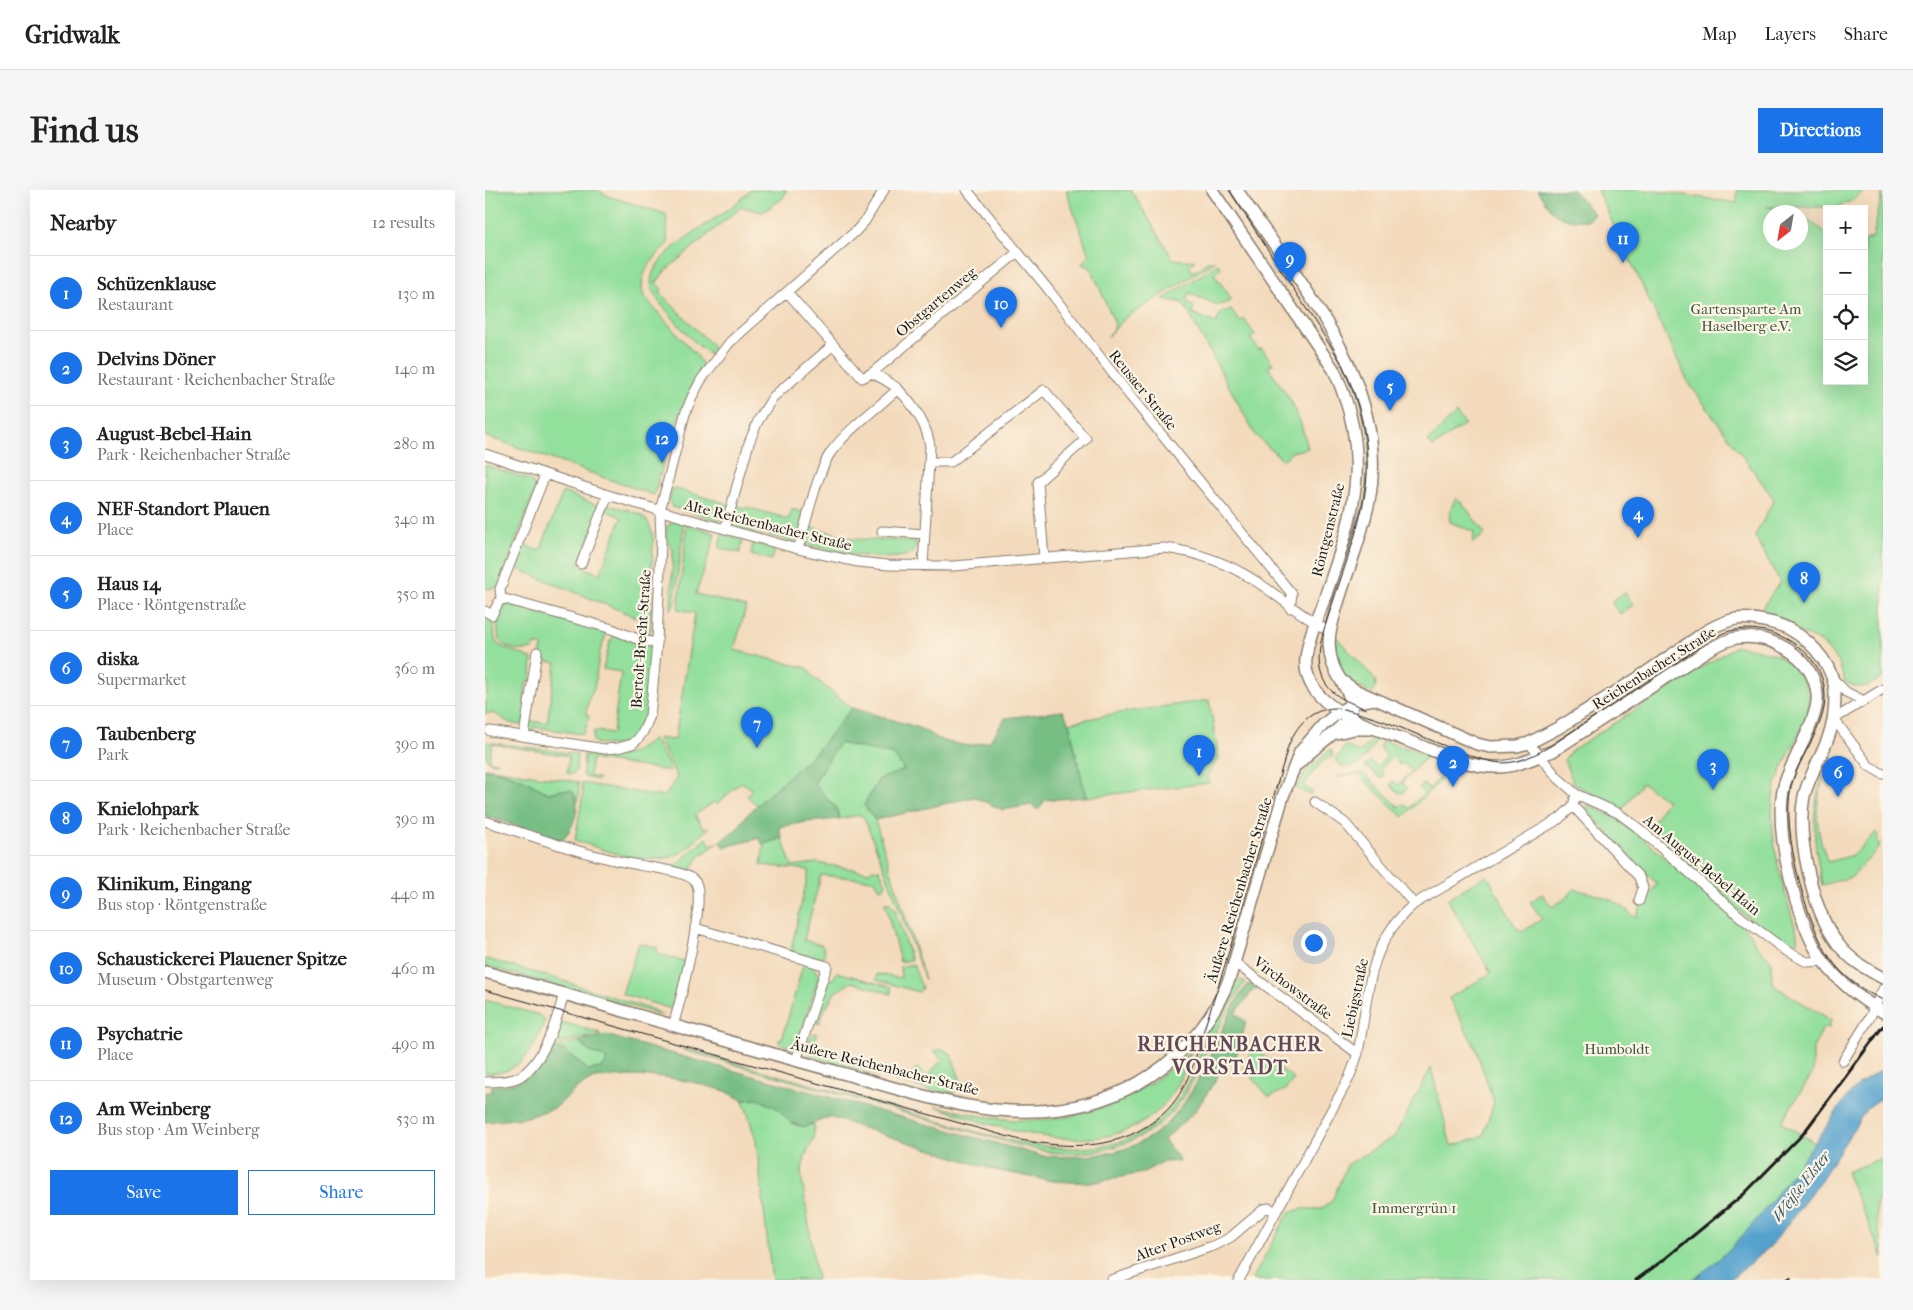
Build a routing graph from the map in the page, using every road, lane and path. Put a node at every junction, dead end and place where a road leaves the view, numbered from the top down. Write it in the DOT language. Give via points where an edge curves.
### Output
graph roads {
  1 [pos="884,190"];
  2 [pos="967,190"];
  3 [pos="1212,190"];
  4 [pos="1237,190"];
  5 [pos="1018,252"];
  6 [pos="788,292"];
  7 [pos="833,345"];
  8 [pos="872,372"];
  9 [pos="898,389"];
  10 [pos="485,454"];
  11 [pos="929,462"];
  12 [pos="545,475"];
  13 [pos="608,495"];
  14 [pos="660,511"];
  15 [pos="725,529"];
  16 [pos="882,531"];
  17 [pos="925,534"];
  18 [pos="798,549"];
  19 [pos="1043,558"];
  20 [pos="581,564"];
  21 [pos="923,566"];
  22 [pos="501,598"];
  23 [pos="1290,608"];
  24 [pos="485,611"];
  25 [pos="1315,623"];
  26 [pos="1330,631"];
  27 [pos="657,643"];
  28 [pos="537,652"];
  29 [pos="1833,679"];
  30 [pos="1342,681"];
  31 [pos="1883,689"];
  32 [pos="1317,693"];
  33 [pos="1374,699"];
  34 [pos="1864,701"];
  35 [pos="1347,711"];
  36 [pos="1815,711"];
  37 [pos="1833,719"];
  38 [pos="1375,729"];
  39 [pos="1326,730"];
  40 [pos="490,731"];
  41 [pos="524,736"];
  42 [pos="1529,743"];
  43 [pos="1541,756"];
  44 [pos="1883,774"];
  45 [pos="1580,795"];
  46 [pos="1315,802"];
  47 [pos="1573,806"];
  48 [pos="485,821"];
  49 [pos="1639,901"];
  50 [pos="1414,904"];
  51 [pos="695,928"];
  52 [pos="1823,961"];
  53 [pos="1235,963"];
  54 [pos="485,972"];
  55 [pos="1883,978"];
  56 [pos="1883,989"];
  57 [pos="564,994"];
  58 [pos="1878,1009"];
  59 [pos="673,1026"];
  60 [pos="1358,1054"];
  61 [pos="796,1061"];
  62 [pos="1843,1061"];
  63 [pos="485,1082"];
  64 [pos="1276,1212"];
  65 [pos="1111,1280"];
  66 [pos="1239,1280"];
  1 -- 6 [label="street, Bertolt-Brecht-Straße" via="856,231"];
  2 -- 5 [label="street, Reusaer Straße"];
  3 -- 25 [label="street, Röntgenstraße" via="1335,370 1347,398 1354,427 1357,450 1354,497"];
  4 -- 26 [label="street, Röntgenstraße" via="1327,324 1355,378 1369,425 1372,475 1369,500"];
  5 -- 8 [label="street, Obstgartenweg"];
  5 -- 23 [label="street, Reusaer Straße" via="1100,359 1292,594"];
  6 -- 7 [label="street"];
  6 -- 14 [label="street, Bertolt-Brecht-Straße" via="730,342 701,380 685,414"];
  7 -- 8 [label="street" via="862,378"];
  7 -- 15 [label="street" via="773,397 758,421"];
  8 -- 9 [label="street"];
  9 -- 11 [label="street" via="924,423 931,446"];
  9 -- 18 [label="street" via="830,453"];
  10 -- 12 [label="street, Alte Reichenbacher Straße"];
  11 -- 17 [label="street"];
  11 -- 19 [label="street" via="951,462 1044,390 1086,440 1038,482"];
  12 -- 13 [label="street, Alte Reichenbacher Straße"];
  12 -- 22 [label="street" via="500,589"];
  13 -- 14 [label="street, Alte Reichenbacher Straße"];
  13 -- 20 [label="street"];
  14 -- 15 [label="street, Alte Reichenbacher Straße"];
  14 -- 27 [label="street, Bertolt-Brecht-Straße"];
  15 -- 18 [label="street, Alte Reichenbacher Straße"];
  16 -- 17 [label="street"];
  17 -- 21 [label="street"];
  18 -- 21 [label="street, Alte Reichenbacher Straße" via="859,562"];
  19 -- 21 [label="street, Alte Reichenbacher Straße"];
  19 -- 23 [label="street, Alte Reichenbacher Straße" via="1164,548 1183,550 1222,562 1257,582"];
  22 -- 24 [label="street" via="492,615"];
  22 -- 27 [label="street"];
  23 -- 25 [label="street, Alte Reichenbacher Straße"];
  25 -- 26 [label="street, Alte Reichenbacher Straße"];
  25 -- 32 [label="street, Röntgenstraße" via="1306,665"];
  26 -- 30 [label="street, Röntgenstraße" via="1332,663"];
  27 -- 41 [label="street, Bertolt-Brecht-Straße" via="651,716 632,744 605,749"];
  28 -- 41 [label="street"];
  29 -- 34 [label="street" via="1846,692"];
  29 -- 37 [label="street, Reichenbacher Straße"];
  29 -- 42 [label="street, Reichenbacher Straße" via="1816,651 1791,630 1778,624 1738,618 1708,630 1635,680"];
  30 -- 33 [label="street"];
  30 -- 35 [label="street, Röntgenstraße"];
  31 -- 34 [label="street"];
  32 -- 35 [label="street, Röntgenstraße"];
  32 -- 39 [label="street"];
  33 -- 35 [label="street, Äußere Reichenbacher Straße"];
  33 -- 42 [label="street, Reichenbacher Straße" via="1477,744 1506,747"];
  34 -- 37 [label="street"];
  35 -- 38 [label="street, Röntgenstraße"];
  35 -- 39 [label="street, Äußere Reichenbacher Straße"];
  36 -- 37 [label="street"];
  36 -- 43 [label="street, Reichenbacher Straße" via="1817,695 1812,674 1805,663 1779,644 1735,638 1708,650"];
  36 -- 52 [label="street, Reichenbacher Straße" via="1789,769 1784,788 1783,828 1796,896"];
  37 -- 44 [label="street" via="1869,766"];
  37 -- 55 [label="street, Reichenbacher Straße" via="1828,740 1805,795 1802,811 1804,847 1824,924 1851,958"];
  38 -- 39 [label="street"];
  38 -- 43 [label="street, Reichenbacher Straße" via="1486,766 1500,767"];
  39 -- 53 [label="street, Äußere Reichenbacher Straße" via="1291,774"];
  40 -- 41 [label="street, Bertolt-Brecht-Straße"];
  42 -- 43 [label="street, Am August-Bebel-Hain"];
  43 -- 45 [label="street, Am August-Bebel-Hain" via="1558,778"];
  45 -- 47 [label="street"];
  45 -- 52 [label="street, Am August-Bebel-Hain" via="1618,813 1637,827 1743,919 1788,952 1807,962"];
  46 -- 50 [label="street" via="1345,823"];
  47 -- 49 [label="street" via="1639,876 1643,888"];
  47 -- 50 [label="street, Liebigstraße" via="1559,819"];
  48 -- 51 [label="street" via="609,860 691,877 699,892"];
  50 -- 60 [label="street, Liebigstraße" via="1401,915 1381,945 1367,994"];
  51 -- 59 [label="street"];
  51 -- 61 [label="street" via="827,966"];
  52 -- 58 [label="street, Reichenbacher Straße" via="1843,984"];
  53 -- 60 [label="street, Virchowstraße"];
  53 -- 61 [label="street, Äußere Reichenbacher Straße" via="1220,1001 1183,1050 1141,1082 1112,1097 1087,1104 1037,1111 966,1105"];
  54 -- 57 [label="street, Äußere Reichenbacher Straße"];
  56 -- 58 [label="street"];
  57 -- 59 [label="street, Äußere Reichenbacher Straße"];
  57 -- 63 [label="street" via="537,1060 519,1077"];
  58 -- 62 [label="street"];
  59 -- 61 [label="street, Äußere Reichenbacher Straße"];
  60 -- 64 [label="street, Liebigstraße" via="1349,1078"];
  64 -- 65 [label="street, Alter Postweg" via="1269,1208 1264,1210 1216,1245"];
  64 -- 66 [label="street, Liebigstraße"];
}
